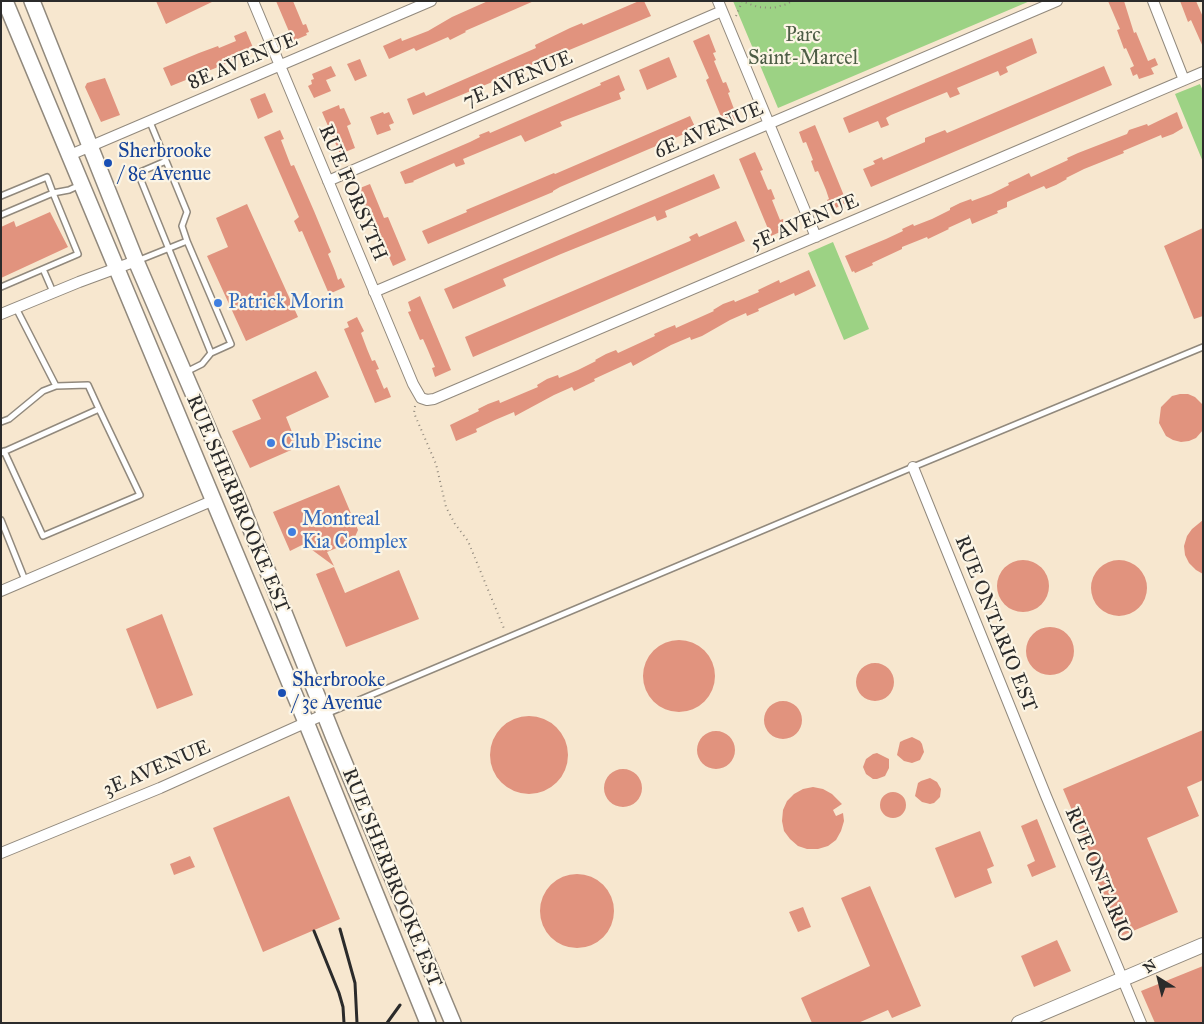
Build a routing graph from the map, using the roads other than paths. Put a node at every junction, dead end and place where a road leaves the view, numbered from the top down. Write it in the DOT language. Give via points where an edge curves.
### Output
graph roads {
  1 [pos="5,1"];
  2 [pos="253,1"];
  3 [pos="431,1"];
  4 [pos="1057,1"];
  5 [pos="1152,1"];
  6 [pos="34,6"];
  7 [pos="720,6"];
  8 [pos="13,19"];
  9 [pos="280,65"];
  10 [pos="1203,72"];
  11 [pos="1184,80"];
  12 [pos="150,122"];
  13 [pos="770,124"];
  14 [pos="91,147"];
  15 [pos="70,155"];
  16 [pos="166,161"];
  17 [pos="328,181"];
  18 [pos="82,184"];
  19 [pos="53,193"];
  20 [pos="1,196"];
  21 [pos="1,215"];
  22 [pos="816,237"];
  23 [pos="187,241"];
  24 [pos="168,248"];
  25 [pos="136,261"];
  26 [pos="43,269"];
  27 [pos="118,269"];
  28 [pos="1,287"];
  29 [pos="53,292"];
  30 [pos="374,292"];
  31 [pos="16,308"];
  32 [pos="1,314"];
  33 [pos="163,323"];
  34 [pos="145,334"];
  35 [pos="1203,347"];
  36 [pos="211,353"];
  37 [pos="184,372"];
  38 [pos="164,380"];
  39 [pos="56,386"];
  40 [pos="418,401"];
  41 [pos="99,409"];
  42 [pos="1,422"];
  43 [pos="3,452"];
  44 [pos="912,466"];
  45 [pos="235,490"];
  46 [pos="214,500"];
  47 [pos="1,520"];
  48 [pos="25,580"];
  49 [pos="1,591"];
  50 [pos="325,714"];
  51 [pos="306,722"];
  52 [pos="1046,796"];
  53 [pos="1,853"];
  54 [pos="1203,945"];
  55 [pos="1122,979"];
  56 [pos="428,1023"];
  57 [pos="453,1023"];
  58 [pos="1018,1023"];
  59 [pos="1141,1023"];
  1 -- 8 [label="main road, RUE SHERBROOKE EST"];
  2 -- 9 [label="street, RUE FORSYTH"];
  3 -- 9 [label="street, 8E AVENUE"];
  4 -- 13 [label="street, 6E AVENUE"];
  5 -- 11 [label="street"];
  6 -- 8 [label="main road"];
  6 -- 14 [label="main road, RUE SHERBROOKE EST"];
  7 -- 13 [label="street"];
  7 -- 17 [label="street, 7E AVENUE"];
  8 -- 15 [label="main road, RUE SHERBROOKE EST"];
  9 -- 12 [label="street, 8E AVENUE"];
  9 -- 17 [label="street, RUE FORSYTH"];
  10 -- 11 [label="street, 5E AVENUE"];
  11 -- 22 [label="street, 5E AVENUE"];
  12 -- 14 [label="street, 8E AVENUE"];
  12 -- 16 [label="lane"];
  13 -- 22 [label="street"];
  13 -- 30 [label="street, 6E AVENUE"];
  14 -- 15 [label="street, 8E AVENUE"];
  14 -- 25 [label="main road, RUE SHERBROOKE EST"];
  15 -- 18 [label="main road, RUE SHERBROOKE EST"];
  16 -- 23 [label="lane" via="187,212 182,226"];
  16 -- 24 [label="lane" via="138,173"];
  17 -- 30 [label="street, RUE FORSYTH"];
  18 -- 19 [label="lane"];
  18 -- 27 [label="main road, RUE SHERBROOKE EST"];
  19 -- 20 [label="lane" via="47,177"];
  19 -- 21 [label="lane"];
  19 -- 26 [label="lane" via="78,254"];
  22 -- 40 [label="street, 5E AVENUE" via="434,399"];
  23 -- 24 [label="lane"];
  23 -- 36 [label="lane" via="231,344"];
  24 -- 25 [label="lane"];
  24 -- 36 [label="lane"];
  25 -- 27 [label="street"];
  25 -- 33 [label="main road, RUE SHERBROOKE EST"];
  26 -- 28 [label="lane"];
  26 -- 29 [label="lane"];
  27 -- 29 [label="street"];
  27 -- 34 [label="main road, RUE SHERBROOKE EST"];
  29 -- 31 [label="street"];
  30 -- 40 [label="street, RUE FORSYTH"];
  31 -- 32 [label="street"];
  31 -- 39 [label="lane"];
  33 -- 34 [label="main road"];
  33 -- 37 [label="main road, RUE SHERBROOKE EST"];
  34 -- 38 [label="main road, RUE SHERBROOKE EST"];
  35 -- 44 [label="lane"];
  36 -- 37 [label="lane" via="202,364"];
  37 -- 38 [label="main road"];
  37 -- 45 [label="main road, RUE SHERBROOKE EST"];
  38 -- 46 [label="main road, RUE SHERBROOKE EST"];
  39 -- 41 [label="lane" via="88,385"];
  39 -- 42 [label="lane"];
  41 -- 43 [label="lane"];
  41 -- 43 [label="lane" via="140,495 43,536"];
  44 -- 50 [label="lane"];
  44 -- 52 [label="street, RUE ONTARIO EST"];
  45 -- 46 [label="main road"];
  45 -- 50 [label="main road, RUE SHERBROOKE EST"];
  46 -- 48 [label="street"];
  46 -- 51 [label="main road, RUE SHERBROOKE EST"];
  47 -- 48 [label="lane"];
  48 -- 49 [label="street"];
  50 -- 51 [label="street, 3E AVENUE"];
  50 -- 57 [label="main road, RUE SHERBROOKE EST"];
  51 -- 53 [label="street, 3E AVENUE" via="160,788"];
  51 -- 56 [label="main road, RUE SHERBROOKE EST"];
  52 -- 55 [label="street, RUE ONTARIO"];
  54 -- 55 [label="street"];
  55 -- 58 [label="street"];
  55 -- 59 [label="street, RUE ONTARIO"];
}
